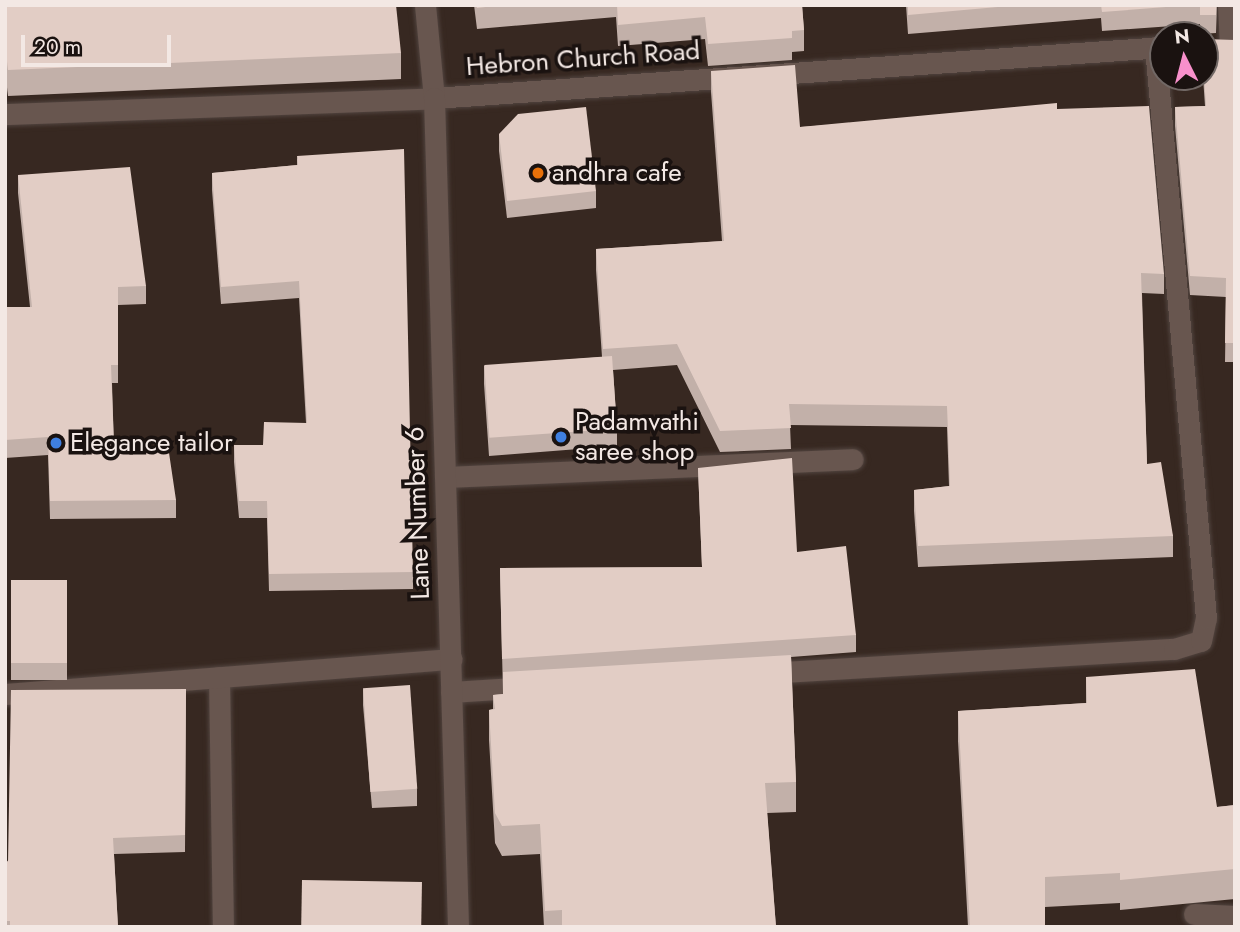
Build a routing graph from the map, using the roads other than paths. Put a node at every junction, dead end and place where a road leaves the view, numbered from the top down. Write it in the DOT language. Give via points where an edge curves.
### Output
graph roads {
  1 [pos="425,5"];
  2 [pos="1228,5"];
  3 [pos="1232,46"];
  4 [pos="1149,48"];
  5 [pos="1163,91"];
  6 [pos="434,98"];
  7 [pos="5,114"];
  8 [pos="853,459"];
  9 [pos="444,477"];
  10 [pos="452,659"];
  11 [pos="743,674"];
  12 [pos="219,677"];
  13 [pos="548,686"];
  14 [pos="451,692"];
  15 [pos="5,694"];
  16 [pos="1194,914"];
  17 [pos="1235,916"];
  18 [pos="223,927"];
  19 [pos="458,927"];
  1 -- 6 [label="street, Lane Number 6"];
  2 -- 3 [label="street"];
  4 -- 6 [label="street, Hebron Church Road"];
  5 -- 11 [label="street" via="1206,618 1201,641 1174,649"];
  6 -- 7 [label="street, Hebron Church Road"];
  6 -- 9 [label="street, Lane Number 6"];
  8 -- 9 [label="street"];
  9 -- 10 [label="street, Lane Number 6"];
  10 -- 12 [label="street"];
  10 -- 14 [label="street, Lane Number 6"];
  12 -- 15 [label="street"];
  12 -- 18 [label="street"];
  13 -- 14 [label="street"];
  14 -- 19 [label="street, Lane Number 6"];
  16 -- 17 [label="street"];
}
